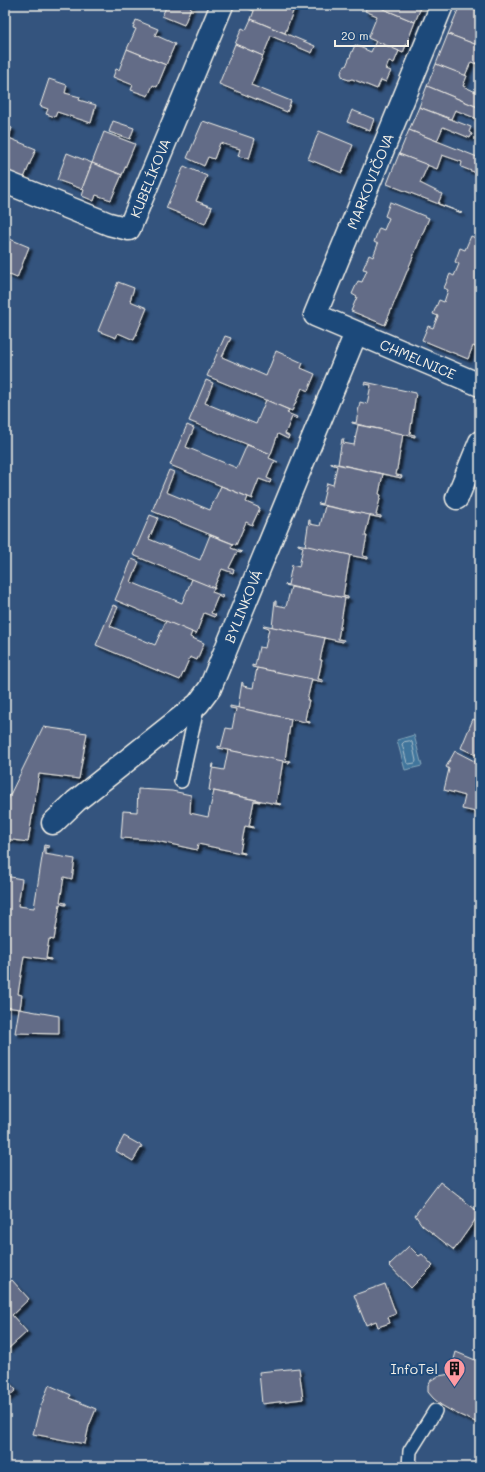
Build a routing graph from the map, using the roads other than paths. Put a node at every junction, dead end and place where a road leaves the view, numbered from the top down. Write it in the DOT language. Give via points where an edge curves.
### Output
graph roads {
  1 [pos="222,5"];
  2 [pos="442,5"];
  3 [pos="5,182"];
  4 [pos="356,333"];
  5 [pos="480,385"];
  6 [pos="480,442"];
  7 [pos="457,498"];
  8 [pos="198,704"];
  9 [pos="181,781"];
  10 [pos="53,823"];
  11 [pos="435,1411"];
  12 [pos="409,1467"];
  1 -- 3 [label="street, KUBELÍKOVA" via="129,229 109,224"];
  2 -- 4 [label="street, MARKOVIČOVA" via="315,315"];
  4 -- 5 [label="street, CHMELNICE"];
  4 -- 8 [label="street, BYLINKOVÁ" via="210,688"];
  6 -- 7 [label="street"];
  8 -- 9 [label="lane"];
  8 -- 10 [label="street, BYLINKOVÁ" via="76,800"];
  11 -- 12 [label="lane" via="410,1451"];
}
